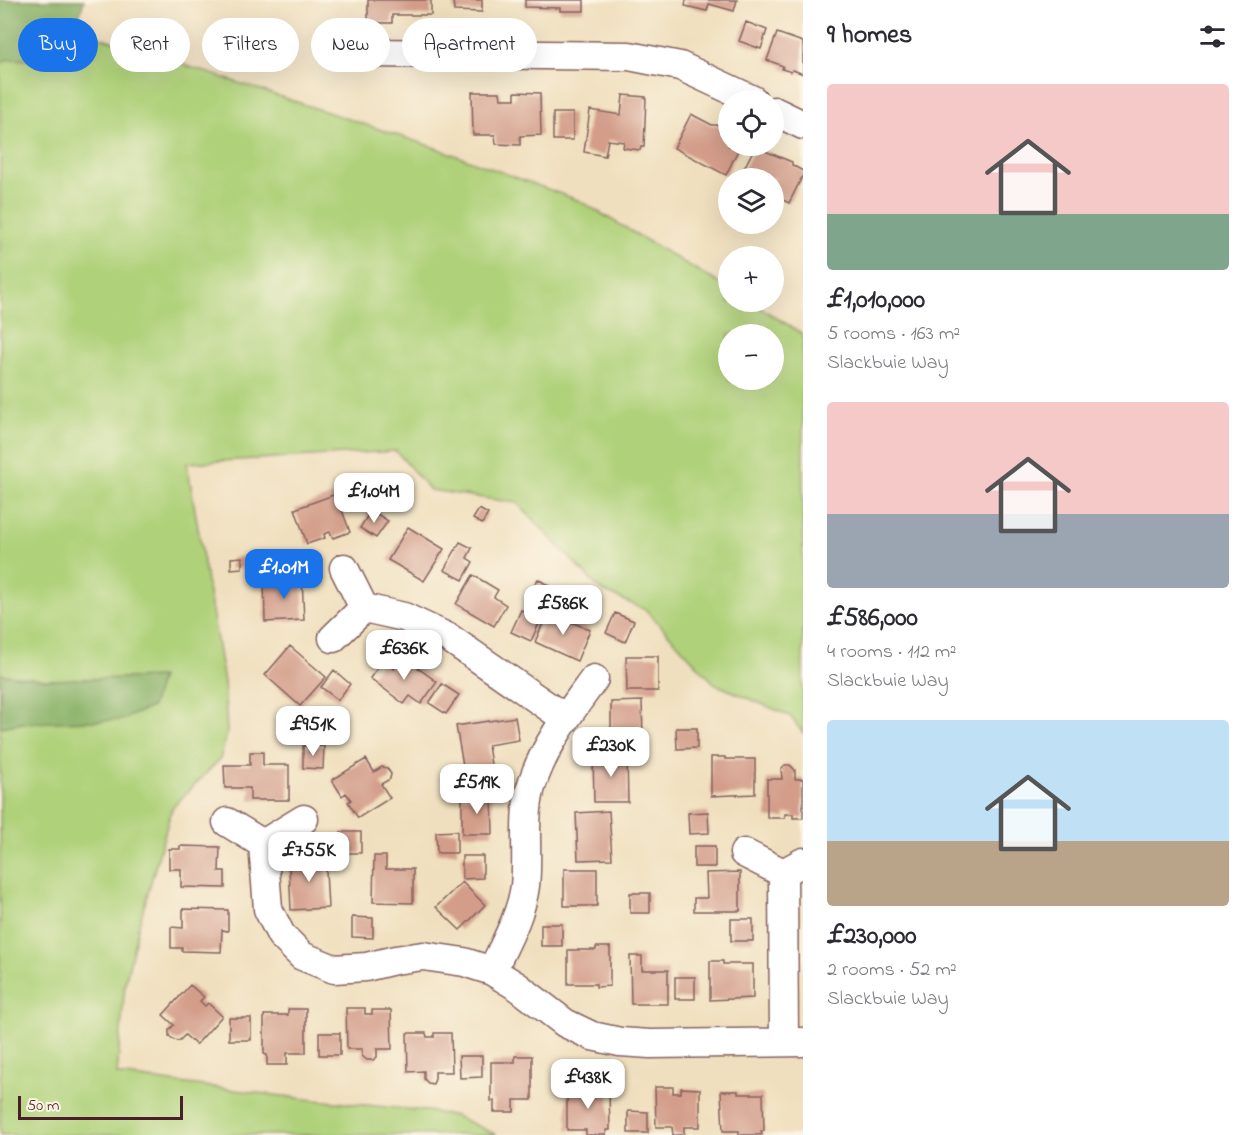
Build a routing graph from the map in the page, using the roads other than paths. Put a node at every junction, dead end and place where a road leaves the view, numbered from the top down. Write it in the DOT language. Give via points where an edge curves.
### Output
graph roads {
  1 [pos="390,53"];
  2 [pos="732,90"];
  3 [pos="784,116"];
  4 [pos="803,125"];
  5 [pos="344,567"];
  6 [pos="364,608"];
  7 [pos="333,638"];
  8 [pos="594,679"];
  9 [pos="566,718"];
  10 [pos="304,819"];
  11 [pos="227,822"];
  12 [pos="263,844"];
  13 [pos="744,853"];
  14 [pos="793,867"];
  15 [pos="492,971"];
  16 [pos="794,1042"];
  1 -- 2 [label="street" via="629,56 680,66"];
  3 -- 4 [label="street"];
  5 -- 6 [label="street"];
  6 -- 7 [label="street"];
  6 -- 9 [label="street" via="404,617 449,638"];
  8 -- 9 [label="street"];
  9 -- 15 [label="street" via="532,782 526,816 524,889 515,922"];
  10 -- 12 [label="street"];
  11 -- 12 [label="street"];
  12 -- 15 [label="street" via="268,909 281,935 302,956 334,969 423,956"];
  13 -- 14 [label="street"];
  14 -- 16 [label="street"];
  15 -- 16 [label="street" via="565,1023 592,1036 650,1044"];
}
